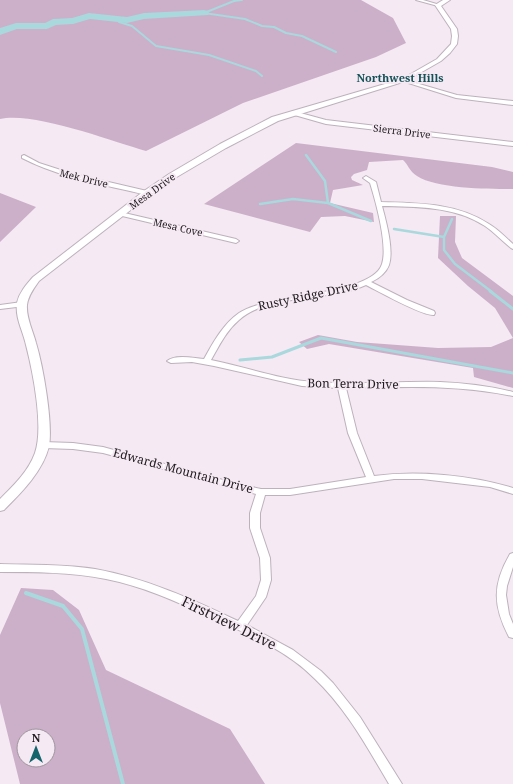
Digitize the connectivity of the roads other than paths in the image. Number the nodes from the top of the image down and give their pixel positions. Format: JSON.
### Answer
{"nodes":[{"id":1,"x":418,"y":0,"type":"edge"},
{"id":2,"x":447,"y":0,"type":"edge"},
{"id":3,"x":438,"y":5,"type":"junction"},
{"id":4,"x":404,"y":80,"type":"junction"},
{"id":5,"x":513,"y":103,"type":"edge"},
{"id":6,"x":293,"y":113,"type":"junction"},
{"id":7,"x":513,"y":144,"type":"edge"},
{"id":8,"x":24,"y":157,"type":"dead end"},
{"id":9,"x":366,"y":178,"type":"dead end"},
{"id":10,"x":147,"y":193,"type":"junction"},
{"id":11,"x":379,"y":204,"type":"junction"},
{"id":12,"x":120,"y":214,"type":"junction"},
{"id":13,"x":236,"y":241,"type":"dead end"},
{"id":14,"x":513,"y":247,"type":"edge"},
{"id":15,"x":367,"y":283,"type":"junction"},
{"id":16,"x":22,"y":304,"type":"junction"},
{"id":17,"x":0,"y":307,"type":"edge"},
{"id":18,"x":430,"y":312,"type":"dead end"},
{"id":19,"x":172,"y":361,"type":"dead end"},
{"id":20,"x":206,"y":362,"type":"junction"},
{"id":21,"x":341,"y":385,"type":"junction"},
{"id":22,"x":513,"y":394,"type":"edge"},
{"id":23,"x":43,"y":445,"type":"junction"},
{"id":24,"x":371,"y":479,"type":"junction"},
{"id":25,"x":513,"y":491,"type":"edge"},
{"id":26,"x":261,"y":492,"type":"junction"},
{"id":27,"x":0,"y":507,"type":"edge"},
{"id":28,"x":513,"y":556,"type":"edge"},
{"id":29,"x":0,"y":568,"type":"edge"},
{"id":30,"x":240,"y":626,"type":"junction"},
{"id":31,"x":513,"y":634,"type":"edge"},
{"id":32,"x":396,"y":784,"type":"edge"}],
"edges":[{"from":1,"to":3,"type":"street"},
{"from":2,"to":3,"type":"street"},
{"from":3,"to":4,"type":"street","name":"Mesa Drive"},
{"from":4,"to":5,"type":"street"},
{"from":4,"to":6,"type":"street","name":"Mesa Drive"},
{"from":6,"to":7,"type":"street","name":"Sierra Drive"},
{"from":6,"to":10,"type":"street","name":"Mesa Drive"},
{"from":8,"to":10,"type":"street","name":"Mek Drive"},
{"from":9,"to":11,"type":"street","name":"Rusty Ridge Drive"},
{"from":10,"to":12,"type":"street","name":"Mesa Drive"},
{"from":11,"to":14,"type":"street"},
{"from":11,"to":15,"type":"street","name":"Rusty Ridge Drive"},
{"from":12,"to":13,"type":"street","name":"Mesa Cove"},
{"from":12,"to":16,"type":"street","name":"Mesa Drive"},
{"from":15,"to":18,"type":"street"},
{"from":15,"to":20,"type":"street","name":"Rusty Ridge Drive"},
{"from":16,"to":17,"type":"street"},
{"from":16,"to":23,"type":"street"},
{"from":19,"to":20,"type":"street","name":"Bon Terra Drive"},
{"from":20,"to":21,"type":"street","name":"Bon Terra Drive"},
{"from":21,"to":22,"type":"street","name":"Bon Terra Drive"},
{"from":21,"to":24,"type":"street"},
{"from":23,"to":26,"type":"street","name":"Edwards Mountain Drive"},
{"from":23,"to":27,"type":"street"},
{"from":24,"to":25,"type":"street","name":"Edwards Mountain Drive"},
{"from":24,"to":26,"type":"street","name":"Edwards Mountain Drive"},
{"from":26,"to":30,"type":"street"},
{"from":28,"to":31,"type":"street"},
{"from":29,"to":30,"type":"street","name":"Firstview Drive"},
{"from":30,"to":32,"type":"street","name":"Firstview Drive"}]}
